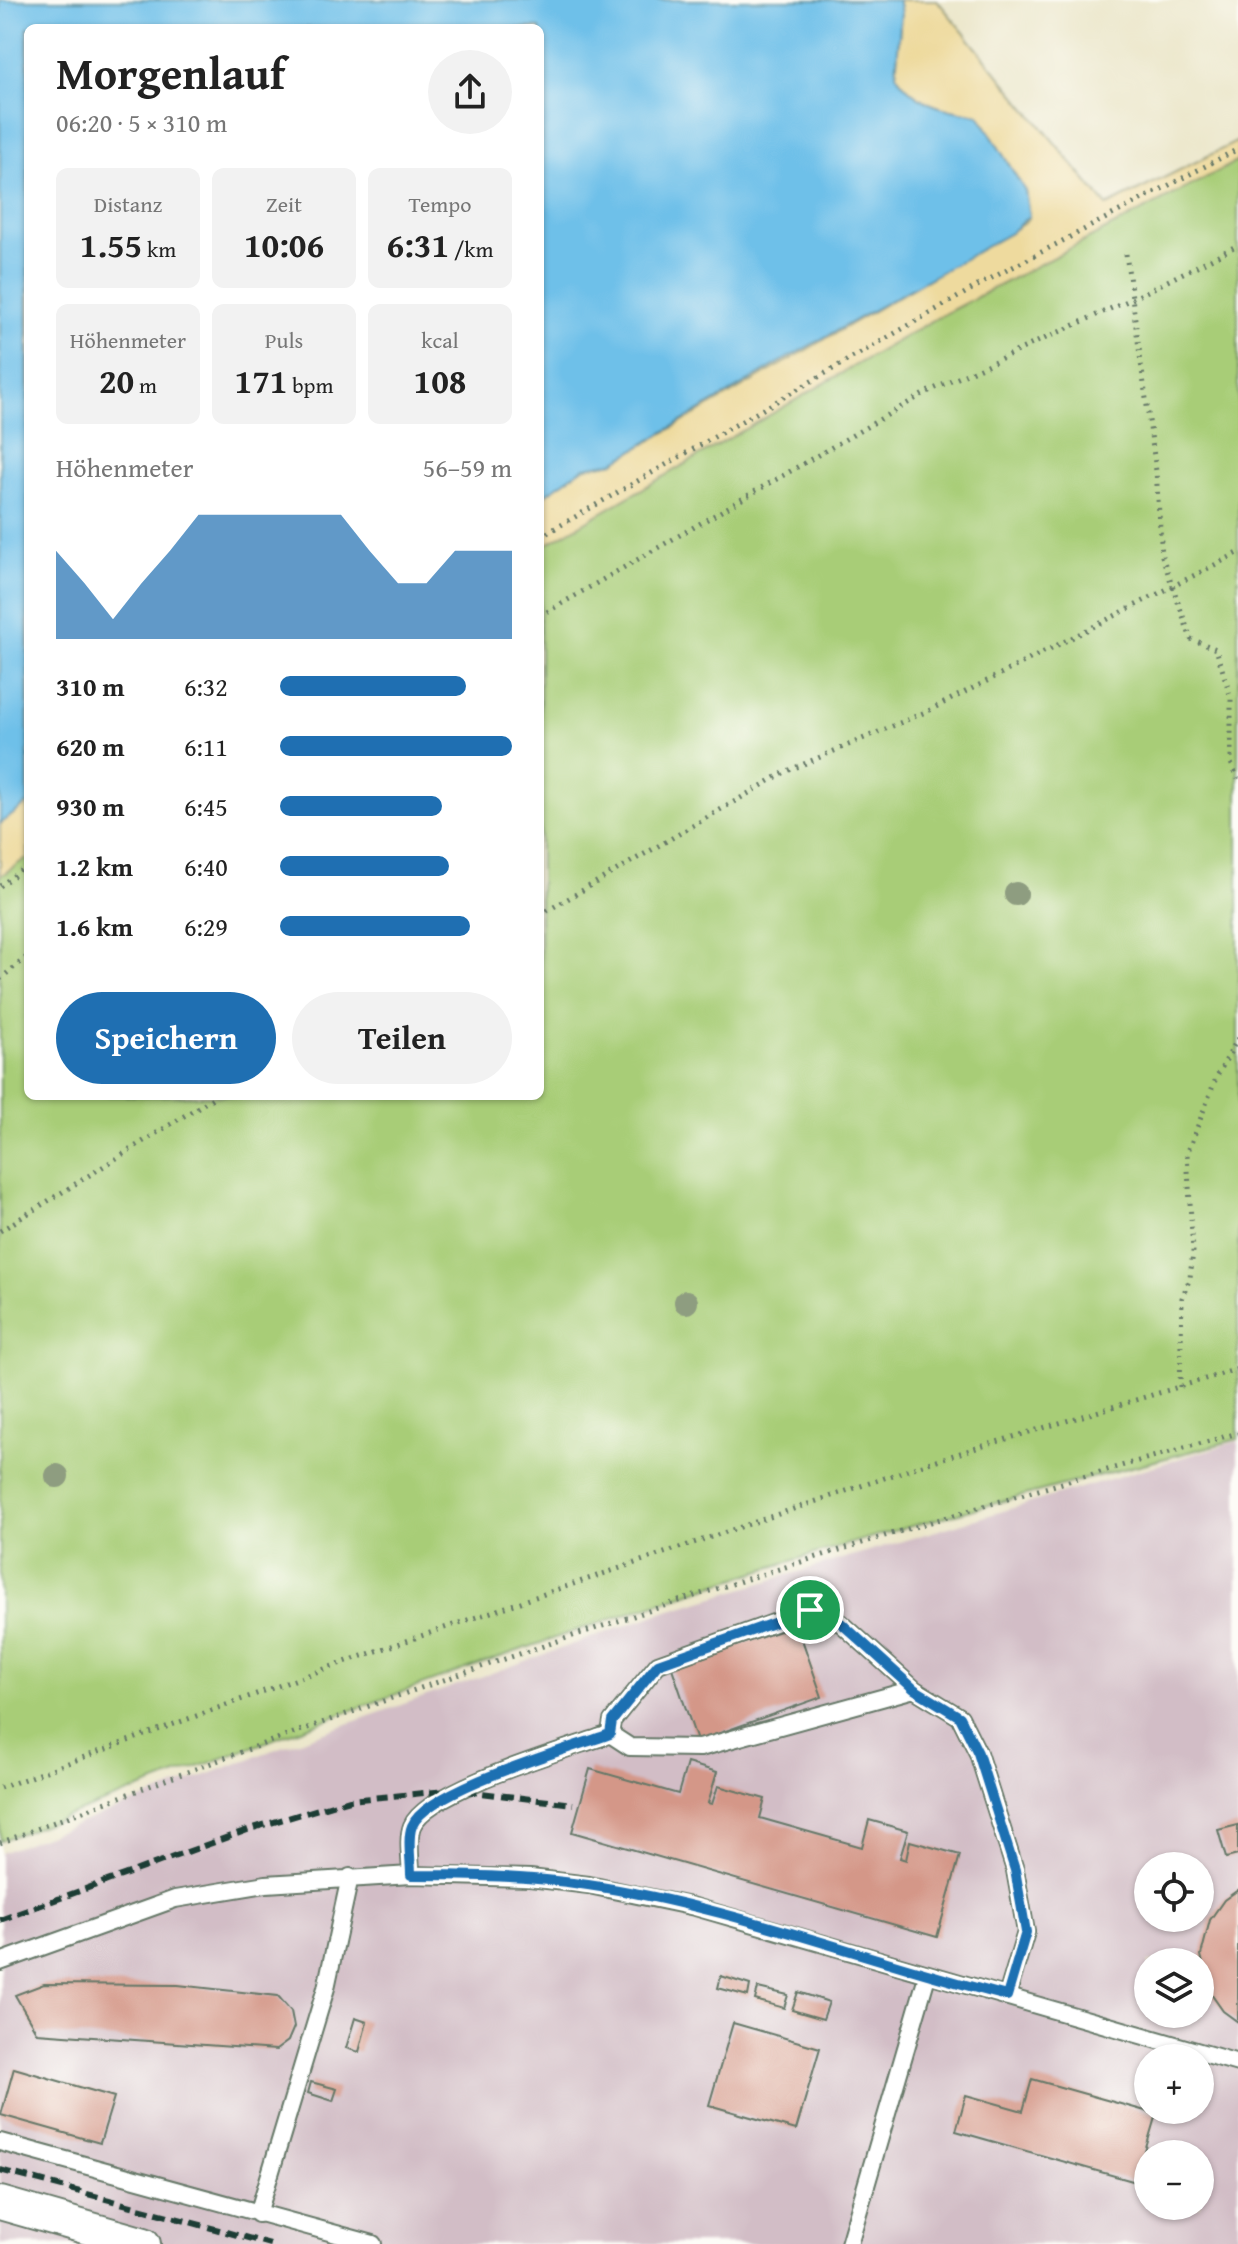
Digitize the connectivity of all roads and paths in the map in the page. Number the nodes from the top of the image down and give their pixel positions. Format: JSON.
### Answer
{"nodes":[{"id":1,"x":1238,"y":149,"type":"edge"},
{"id":2,"x":1238,"y":245,"type":"edge"},
{"id":3,"x":1126,"y":254,"type":"dead end"},
{"id":4,"x":1134,"y":298,"type":"junction"},
{"id":5,"x":544,"y":535,"type":"edge"},
{"id":6,"x":1238,"y":553,"type":"edge"},
{"id":7,"x":1170,"y":588,"type":"junction"},
{"id":8,"x":544,"y":614,"type":"edge"},
{"id":9,"x":1238,"y":779,"type":"edge"},
{"id":10,"x":24,"y":868,"type":"edge"},
{"id":11,"x":0,"y":886,"type":"edge"},
{"id":12,"x":544,"y":913,"type":"edge"},
{"id":13,"x":24,"y":959,"type":"edge"},
{"id":14,"x":0,"y":979,"type":"edge"},
{"id":15,"x":1238,"y":1038,"type":"edge"},
{"id":16,"x":210,"y":1100,"type":"edge"},
{"id":17,"x":0,"y":1231,"type":"edge"},
{"id":18,"x":1238,"y":1369,"type":"edge"},
{"id":19,"x":1180,"y":1387,"type":"junction"},
{"id":20,"x":1238,"y":1433,"type":"edge"},
{"id":21,"x":914,"y":1689,"type":"junction"},
{"id":22,"x":610,"y":1734,"type":"junction"},
{"id":23,"x":0,"y":1788,"type":"edge"},
{"id":24,"x":0,"y":1843,"type":"edge"},
{"id":25,"x":411,"y":1875,"type":"junction"},
{"id":26,"x":350,"y":1877,"type":"junction"},
{"id":27,"x":0,"y":1962,"type":"edge"},
{"id":28,"x":927,"y":1976,"type":"junction"},
{"id":29,"x":1007,"y":1996,"type":"junction"},
{"id":30,"x":1238,"y":2063,"type":"edge"},
{"id":31,"x":0,"y":2142,"type":"edge"},
{"id":32,"x":0,"y":2203,"type":"edge"},
{"id":33,"x":258,"y":2214,"type":"junction"},
{"id":34,"x":144,"y":2244,"type":"edge"},
{"id":35,"x":373,"y":2244,"type":"edge"},
{"id":36,"x":849,"y":2244,"type":"edge"}],
"edges":[{"from":1,"to":5,"type":"path"},
{"from":2,"to":4,"type":"path"},
{"from":3,"to":4,"type":"path"},
{"from":4,"to":7,"type":"path"},
{"from":4,"to":8,"type":"path"},
{"from":6,"to":7,"type":"path"},
{"from":7,"to":9,"type":"path"},
{"from":7,"to":12,"type":"path"},
{"from":10,"to":11,"type":"path"},
{"from":13,"to":14,"type":"path"},
{"from":15,"to":19,"type":"path"},
{"from":16,"to":17,"type":"path"},
{"from":18,"to":19,"type":"path"},
{"from":19,"to":23,"type":"path"},
{"from":20,"to":24,"type":"path"},
{"from":21,"to":22,"type":"lane"},
{"from":21,"to":22,"type":"lane"},
{"from":21,"to":29,"type":"lane"},
{"from":22,"to":25,"type":"lane"},
{"from":25,"to":26,"type":"lane"},
{"from":25,"to":28,"type":"lane"},
{"from":26,"to":27,"type":"lane"},
{"from":26,"to":33,"type":"lane"},
{"from":28,"to":29,"type":"lane"},
{"from":28,"to":36,"type":"lane"},
{"from":29,"to":30,"type":"lane"},
{"from":31,"to":33,"type":"lane"},
{"from":32,"to":34,"type":"street"},
{"from":33,"to":35,"type":"lane"}]}
